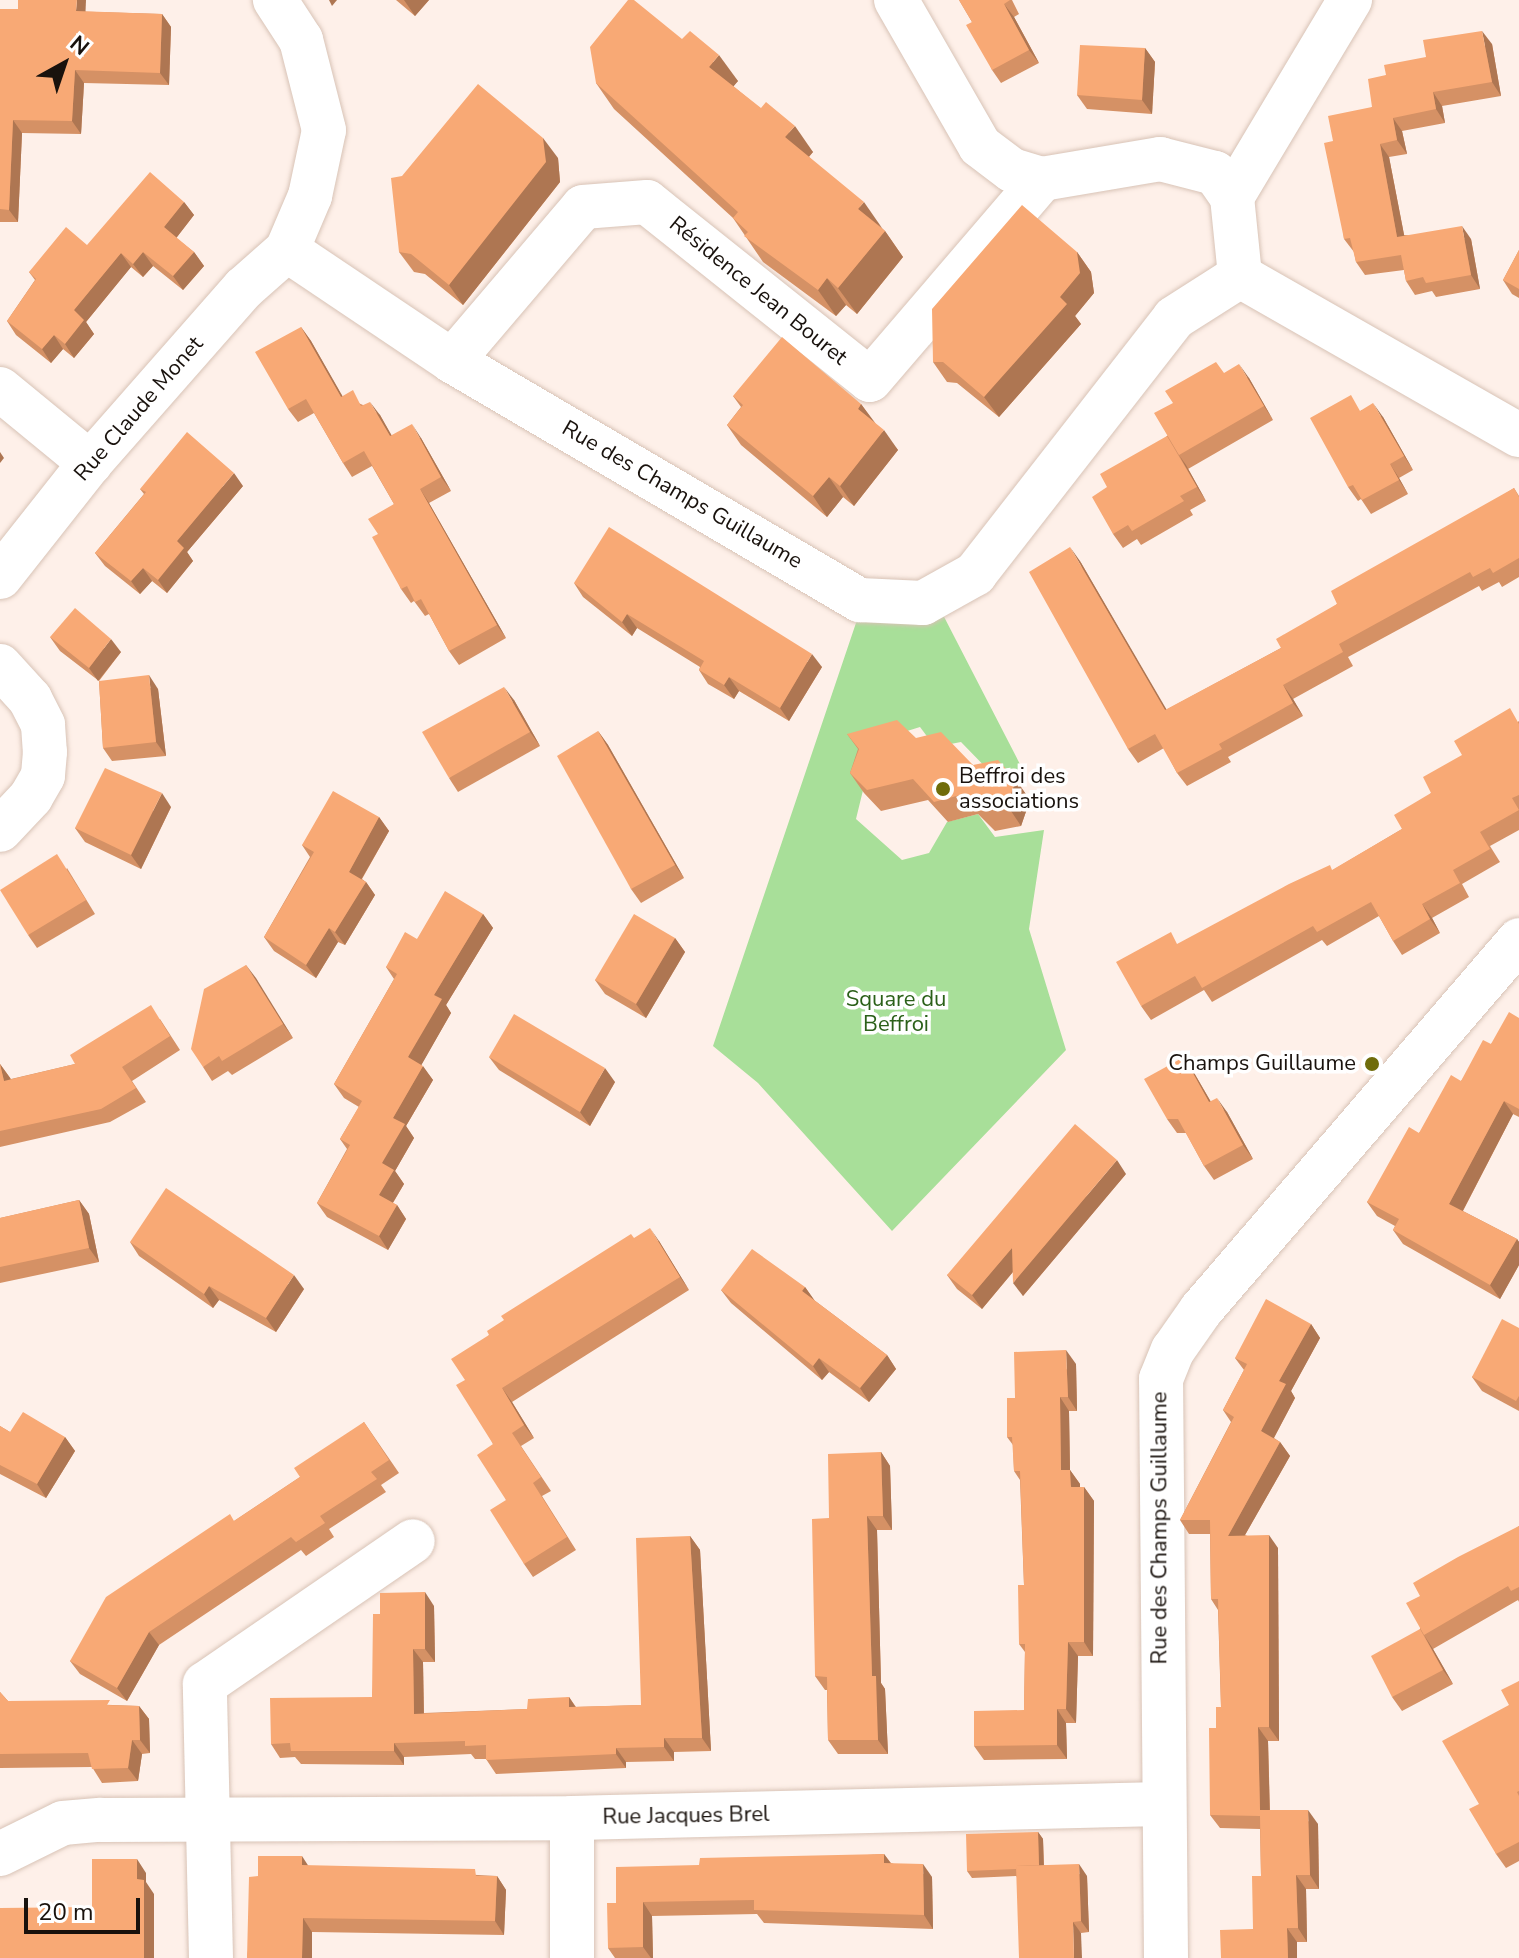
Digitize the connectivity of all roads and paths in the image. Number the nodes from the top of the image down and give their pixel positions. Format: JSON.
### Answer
{"nodes":[{"id":1,"x":275,"y":0,"type":"edge"},
{"id":2,"x":896,"y":0,"type":"edge"},
{"id":3,"x":1350,"y":0,"type":"edge"},
{"id":4,"x":1042,"y":179,"type":"junction"},
{"id":5,"x":1232,"y":197,"type":"junction"},
{"id":6,"x":287,"y":250,"type":"junction"},
{"id":7,"x":1240,"y":276,"type":"junction"},
{"id":8,"x":452,"y":361,"type":"junction"},
{"id":9,"x":0,"y":389,"type":"edge"},
{"id":10,"x":1519,"y":435,"type":"edge"},
{"id":11,"x":90,"y":463,"type":"junction"},
{"id":12,"x":0,"y":577,"type":"edge"},
{"id":13,"x":0,"y":666,"type":"edge"},
{"id":14,"x":0,"y":830,"type":"edge"},
{"id":15,"x":1519,"y":940,"type":"edge"},
{"id":16,"x":413,"y":1541,"type":"dead end"},
{"id":17,"x":1162,"y":1804,"type":"junction"},
{"id":18,"x":572,"y":1818,"type":"junction"},
{"id":19,"x":211,"y":1820,"type":"junction"},
{"id":20,"x":0,"y":1854,"type":"edge"},
{"id":21,"x":211,"y":1958,"type":"edge"},
{"id":22,"x":572,"y":1958,"type":"edge"},
{"id":23,"x":1166,"y":1958,"type":"edge"}],
"edges":[{"from":1,"to":6,"type":"street"},
{"from":2,"to":4,"type":"street"},
{"from":3,"to":5,"type":"street"},
{"from":4,"to":5,"type":"street"},
{"from":4,"to":8,"type":"street","name":"Résidence Jean Bouret"},
{"from":5,"to":7,"type":"street"},
{"from":6,"to":8,"type":"street","name":"Rue des Champs Guillaume"},
{"from":6,"to":11,"type":"street","name":"Rue Claude Monet"},
{"from":7,"to":8,"type":"street","name":"Rue des Champs Guillaume"},
{"from":7,"to":10,"type":"street"},
{"from":9,"to":11,"type":"street"},
{"from":11,"to":12,"type":"street","name":"Rue Claude Monet"},
{"from":13,"to":14,"type":"street"},
{"from":15,"to":17,"type":"street","name":"Rue des Champs Guillaume"},
{"from":16,"to":19,"type":"street"},
{"from":17,"to":18,"type":"street","name":"Rue Jacques Brel"},
{"from":17,"to":23,"type":"street","name":"Rue des Champs Guillaume"},
{"from":18,"to":19,"type":"street","name":"Rue Jacques Brel"},
{"from":18,"to":22,"type":"street"},
{"from":19,"to":20,"type":"street","name":"Rue Jacques Brel"},
{"from":19,"to":21,"type":"street"}]}
